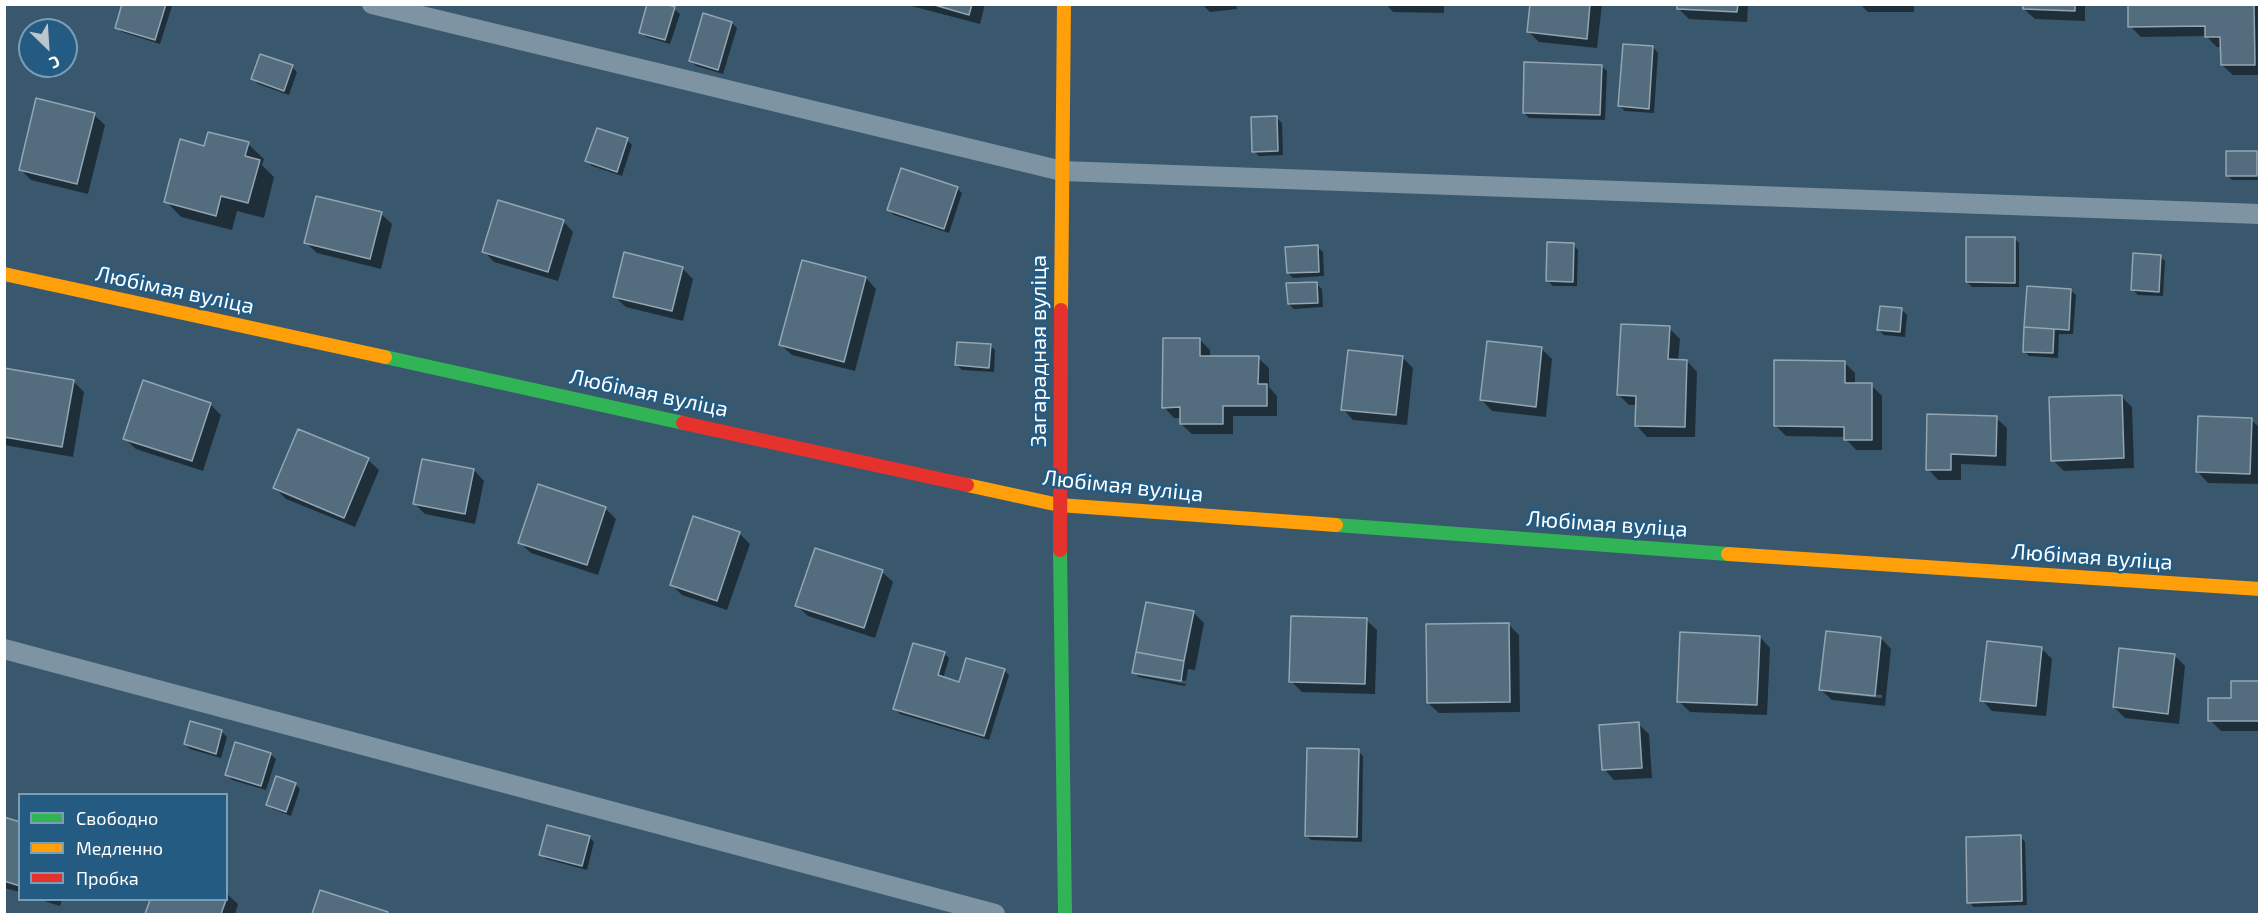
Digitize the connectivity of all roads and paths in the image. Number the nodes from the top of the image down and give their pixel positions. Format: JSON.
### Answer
{"nodes":[{"id":1,"x":372,"y":4,"type":"edge"},
{"id":2,"x":1064,"y":4,"type":"edge"},
{"id":3,"x":1062,"y":171,"type":"junction"},
{"id":4,"x":2259,"y":214,"type":"edge"},
{"id":5,"x":4,"y":274,"type":"edge"},
{"id":6,"x":1059,"y":505,"type":"junction"},
{"id":7,"x":2259,"y":589,"type":"edge"},
{"id":8,"x":4,"y":649,"type":"edge"},
{"id":9,"x":995,"y":915,"type":"edge"},
{"id":10,"x":1065,"y":915,"type":"edge"}],
"edges":[{"from":1,"to":3,"type":"lane"},
{"from":2,"to":3,"type":"street","name":"Загарадная вуліца"},
{"from":3,"to":4,"type":"lane"},
{"from":3,"to":6,"type":"street","name":"Загарадная вуліца"},
{"from":5,"to":6,"type":"street","name":"Любімая вуліца"},
{"from":6,"to":7,"type":"street","name":"Любімая вуліца"},
{"from":6,"to":10,"type":"street","name":"Загарадная вуліца"},
{"from":8,"to":9,"type":"lane"}]}
